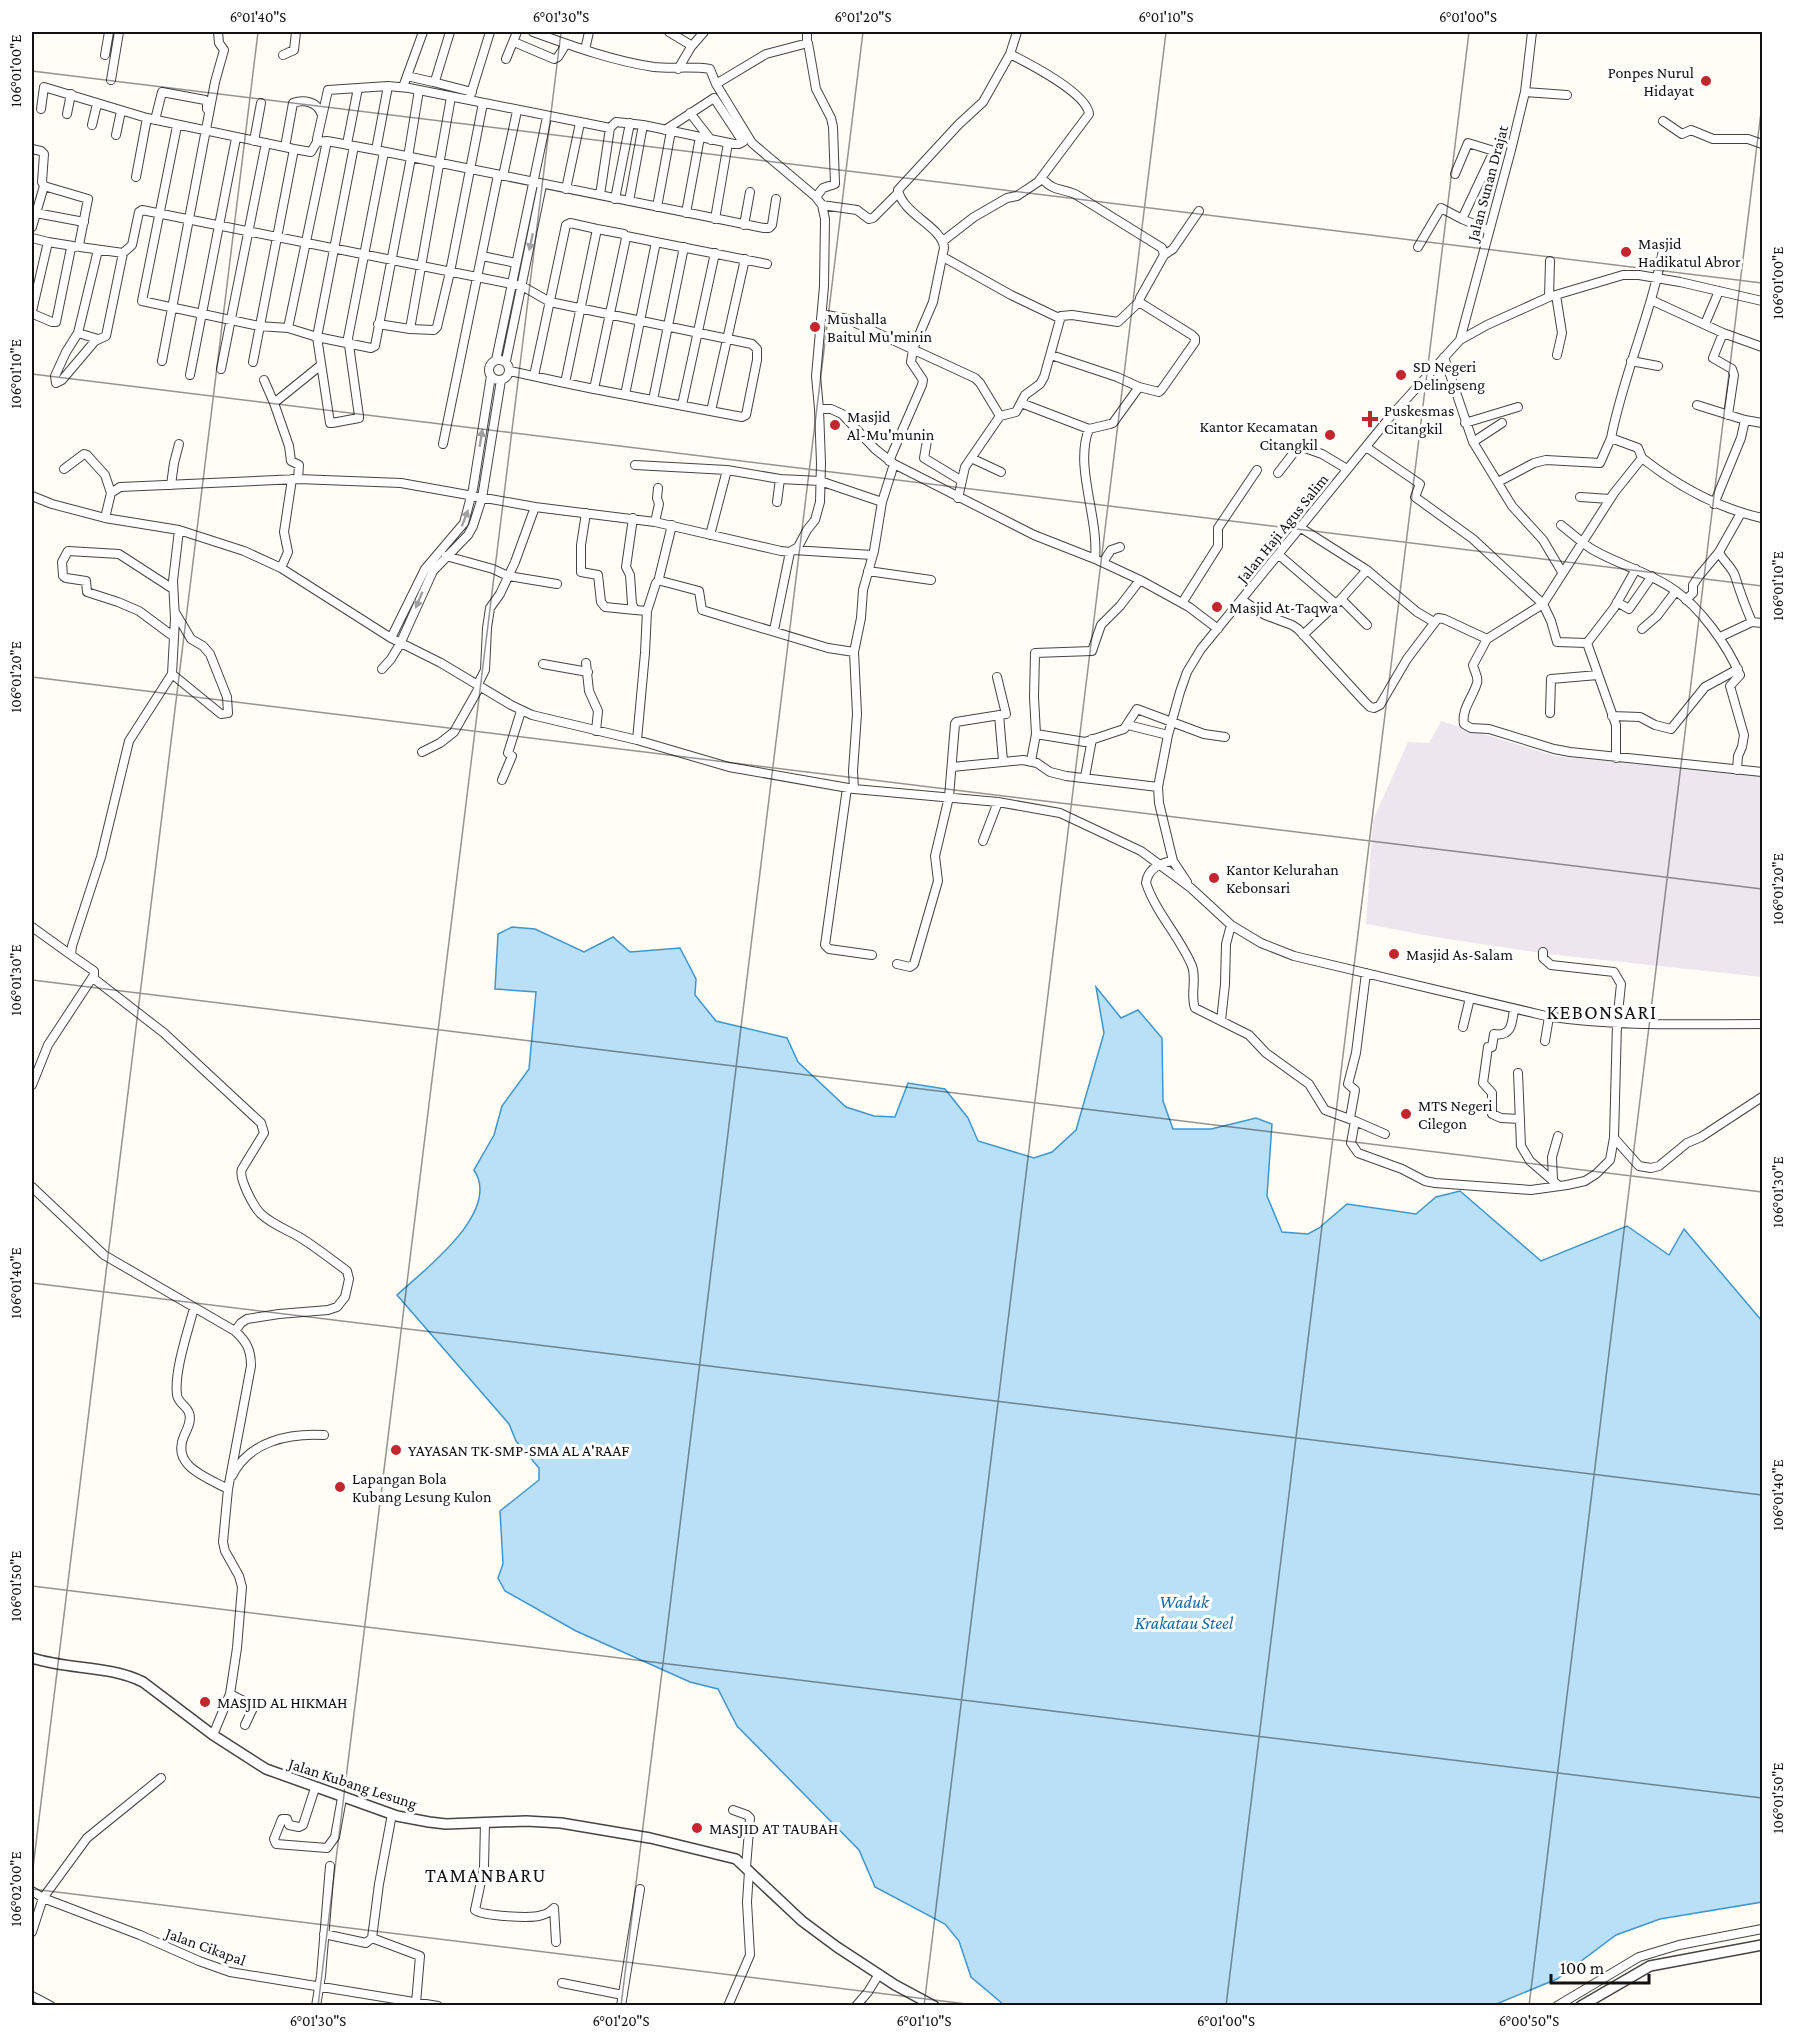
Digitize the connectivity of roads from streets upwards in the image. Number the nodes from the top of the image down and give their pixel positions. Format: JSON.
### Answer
{"nodes":[{"id":1,"x":109,"y":32,"type":"edge"},
{"id":2,"x":119,"y":32,"type":"edge"},
{"id":3,"x":218,"y":32,"type":"edge"},
{"id":4,"x":296,"y":32,"type":"edge"},
{"id":5,"x":423,"y":32,"type":"edge"},
{"id":6,"x":450,"y":32,"type":"edge"},
{"id":7,"x":490,"y":32,"type":"edge"},
{"id":8,"x":517,"y":32,"type":"edge"},
{"id":9,"x":533,"y":32,"type":"edge"},
{"id":10,"x":589,"y":32,"type":"edge"},
{"id":11,"x":669,"y":32,"type":"edge"},
{"id":12,"x":704,"y":32,"type":"edge"},
{"id":13,"x":807,"y":32,"type":"edge"},
{"id":14,"x":1017,"y":32,"type":"edge"},
{"id":15,"x":1532,"y":32,"type":"edge"},
{"id":16,"x":514,"y":42,"type":"junction"},
{"id":17,"x":807,"y":43,"type":"junction"},
{"id":18,"x":566,"y":44,"type":"junction"},
{"id":19,"x":691,"y":47,"type":"junction"},
{"id":20,"x":585,"y":50,"type":"junction"},
{"id":21,"x":1010,"y":54,"type":"junction"},
{"id":22,"x":105,"y":55,"type":"dead end"},
{"id":23,"x":283,"y":55,"type":"dead end"},
{"id":24,"x":506,"y":58,"type":"dead end"},
{"id":25,"x":678,"y":69,"type":"junction"},
{"id":26,"x":407,"y":76,"type":"junction"},
{"id":27,"x":111,"y":80,"type":"dead end"},
{"id":28,"x":433,"y":82,"type":"junction"},
{"id":29,"x":716,"y":84,"type":"junction"},
{"id":30,"x":388,"y":86,"type":"junction"},
{"id":31,"x":403,"y":87,"type":"junction"},
{"id":32,"x":358,"y":88,"type":"junction"},
{"id":33,"x":419,"y":90,"type":"junction"},
{"id":34,"x":472,"y":92,"type":"junction"},
{"id":35,"x":1525,"y":92,"type":"junction"},
{"id":36,"x":71,"y":94,"type":"junction"},
{"id":37,"x":1567,"y":95,"type":"dead end"},
{"id":38,"x":452,"y":97,"type":"junction"},
{"id":39,"x":470,"y":100,"type":"junction"},
{"id":40,"x":261,"y":103,"type":"dead end"},
{"id":41,"x":483,"y":103,"type":"junction"},
{"id":42,"x":97,"y":104,"type":"junction"},
{"id":43,"x":41,"y":109,"type":"dead end"},
{"id":44,"x":121,"y":111,"type":"junction"},
{"id":45,"x":517,"y":111,"type":"junction"},
{"id":46,"x":321,"y":113,"type":"junction"},
{"id":47,"x":690,"y":113,"type":"junction"},
{"id":48,"x":67,"y":114,"type":"dead end"},
{"id":49,"x":547,"y":117,"type":"junction"},
{"id":50,"x":151,"y":119,"type":"junction"},
{"id":51,"x":1664,"y":121,"type":"dead end"},
{"id":52,"x":579,"y":123,"type":"junction"},
{"id":53,"x":630,"y":123,"type":"junction"},
{"id":54,"x":92,"y":125,"type":"dead end"},
{"id":55,"x":643,"y":125,"type":"junction"},
{"id":56,"x":177,"y":126,"type":"junction"},
{"id":57,"x":610,"y":128,"type":"junction"},
{"id":58,"x":668,"y":130,"type":"junction"},
{"id":59,"x":204,"y":131,"type":"junction"},
{"id":60,"x":116,"y":135,"type":"dead end"},
{"id":61,"x":700,"y":137,"type":"junction"},
{"id":62,"x":236,"y":138,"type":"junction"},
{"id":63,"x":711,"y":140,"type":"junction"},
{"id":64,"x":254,"y":141,"type":"junction"},
{"id":65,"x":327,"y":141,"type":"junction"},
{"id":66,"x":318,"y":142,"type":"junction"},
{"id":67,"x":266,"y":143,"type":"junction"},
{"id":68,"x":728,"y":143,"type":"junction"},
{"id":69,"x":1762,"y":144,"type":"edge"},
{"id":70,"x":350,"y":145,"type":"junction"},
{"id":71,"x":285,"y":147,"type":"junction"},
{"id":72,"x":294,"y":149,"type":"junction"},
{"id":73,"x":32,"y":150,"type":"edge"},
{"id":74,"x":380,"y":151,"type":"junction"},
{"id":75,"x":1494,"y":151,"type":"junction"},
{"id":76,"x":1510,"y":156,"type":"junction"},
{"id":77,"x":409,"y":157,"type":"junction"},
{"id":78,"x":441,"y":163,"type":"junction"},
{"id":79,"x":470,"y":170,"type":"junction"},
{"id":80,"x":1455,"y":174,"type":"dead end"},
{"id":81,"x":500,"y":175,"type":"junction"},
{"id":82,"x":136,"y":177,"type":"dead end"},
{"id":83,"x":1041,"y":178,"type":"junction"},
{"id":84,"x":533,"y":183,"type":"junction"},
{"id":85,"x":542,"y":184,"type":"junction"},
{"id":86,"x":44,"y":186,"type":"junction"},
{"id":87,"x":566,"y":189,"type":"junction"},
{"id":88,"x":750,"y":192,"type":"dead end"},
{"id":89,"x":898,"y":193,"type":"junction"},
{"id":90,"x":600,"y":195,"type":"junction"},
{"id":91,"x":816,"y":196,"type":"junction"},
{"id":92,"x":615,"y":199,"type":"junction"},
{"id":93,"x":777,"y":199,"type":"dead end"},
{"id":94,"x":629,"y":201,"type":"junction"},
{"id":95,"x":822,"y":205,"type":"junction"},
{"id":96,"x":657,"y":207,"type":"junction"},
{"id":97,"x":1199,"y":211,"type":"dead end"},
{"id":98,"x":36,"y":213,"type":"junction"},
{"id":99,"x":686,"y":213,"type":"junction"},
{"id":100,"x":161,"y":214,"type":"junction"},
{"id":101,"x":715,"y":219,"type":"junction"},
{"id":102,"x":1462,"y":219,"type":"junction"},
{"id":103,"x":190,"y":220,"type":"junction"},
{"id":104,"x":84,"y":222,"type":"junction"},
{"id":105,"x":219,"y":225,"type":"junction"},
{"id":106,"x":744,"y":225,"type":"junction"},
{"id":107,"x":32,"y":227,"type":"edge"},
{"id":108,"x":597,"y":229,"type":"junction"},
{"id":109,"x":1488,"y":230,"type":"junction"},
{"id":110,"x":249,"y":231,"type":"junction"},
{"id":111,"x":626,"y":236,"type":"junction"},
{"id":112,"x":276,"y":237,"type":"junction"},
{"id":113,"x":32,"y":238,"type":"edge"},
{"id":114,"x":943,"y":241,"type":"junction"},
{"id":115,"x":48,"y":242,"type":"junction"},
{"id":116,"x":656,"y":242,"type":"junction"},
{"id":117,"x":306,"y":243,"type":"junction"},
{"id":118,"x":1664,"y":244,"type":"dead end"},
{"id":119,"x":76,"y":246,"type":"junction"},
{"id":120,"x":684,"y":247,"type":"junction"},
{"id":121,"x":1418,"y":247,"type":"dead end"},
{"id":122,"x":98,"y":250,"type":"junction"},
{"id":123,"x":335,"y":250,"type":"junction"},
{"id":124,"x":123,"y":253,"type":"junction"},
{"id":125,"x":715,"y":254,"type":"junction"},
{"id":126,"x":363,"y":255,"type":"junction"},
{"id":127,"x":1164,"y":255,"type":"junction"},
{"id":128,"x":482,"y":256,"type":"junction"},
{"id":129,"x":943,"y":257,"type":"junction"},
{"id":130,"x":745,"y":259,"type":"junction"},
{"id":131,"x":392,"y":261,"type":"junction"},
{"id":132,"x":1551,"y":261,"type":"dead end"},
{"id":133,"x":516,"y":263,"type":"junction"},
{"id":134,"x":767,"y":264,"type":"dead end"},
{"id":135,"x":421,"y":267,"type":"junction"},
{"id":136,"x":450,"y":272,"type":"junction"},
{"id":137,"x":478,"y":278,"type":"junction"},
{"id":138,"x":1658,"y":278,"type":"junction"},
{"id":139,"x":511,"y":284,"type":"junction"},
{"id":140,"x":522,"y":286,"type":"junction"},
{"id":141,"x":1719,"y":291,"type":"junction"},
{"id":142,"x":1553,"y":296,"type":"junction"},
{"id":143,"x":1651,"y":300,"type":"junction"},
{"id":144,"x":1762,"y":301,"type":"edge"},
{"id":145,"x":550,"y":302,"type":"junction"},
{"id":146,"x":1139,"y":302,"type":"junction"},
{"id":147,"x":173,"y":308,"type":"junction"},
{"id":148,"x":580,"y":309,"type":"junction"},
{"id":149,"x":202,"y":314,"type":"junction"},
{"id":150,"x":610,"y":314,"type":"junction"},
{"id":151,"x":822,"y":314,"type":"junction"},
{"id":152,"x":1059,"y":318,"type":"junction"},
{"id":153,"x":230,"y":319,"type":"junction"},
{"id":154,"x":639,"y":320,"type":"junction"},
{"id":155,"x":378,"y":324,"type":"junction"},
{"id":156,"x":1705,"y":324,"type":"junction"},
{"id":157,"x":259,"y":326,"type":"junction"},
{"id":158,"x":669,"y":326,"type":"junction"},
{"id":159,"x":288,"y":328,"type":"junction"},
{"id":160,"x":410,"y":329,"type":"junction"},
{"id":161,"x":698,"y":332,"type":"junction"},
{"id":162,"x":78,"y":333,"type":"junction"},
{"id":163,"x":1723,"y":333,"type":"junction"},
{"id":164,"x":317,"y":337,"type":"junction"},
{"id":165,"x":728,"y":338,"type":"junction"},
{"id":166,"x":98,"y":339,"type":"junction"},
{"id":167,"x":1460,"y":340,"type":"junction"},
{"id":168,"x":348,"y":344,"type":"junction"},
{"id":169,"x":1762,"y":347,"type":"edge"},
{"id":170,"x":913,"y":349,"type":"junction"},
{"id":171,"x":1051,"y":355,"type":"junction"},
{"id":172,"x":1557,"y":355,"type":"dead end"},
{"id":173,"x":1444,"y":357,"type":"junction"},
{"id":174,"x":496,"y":360,"type":"junction"},
{"id":175,"x":162,"y":361,"type":"dead end"},
{"id":176,"x":253,"y":362,"type":"dead end"},
{"id":177,"x":506,"y":362,"type":"junction"},
{"id":178,"x":1631,"y":362,"type":"junction"},
{"id":179,"x":321,"y":364,"type":"junction"},
{"id":180,"x":1658,"y":366,"type":"dead end"},
{"id":181,"x":221,"y":369,"type":"dead end"},
{"id":182,"x":510,"y":371,"type":"junction"},
{"id":183,"x":190,"y":375,"type":"dead end"},
{"id":184,"x":491,"y":376,"type":"junction"},
{"id":185,"x":534,"y":376,"type":"junction"},
{"id":186,"x":264,"y":380,"type":"dead end"},
{"id":187,"x":501,"y":380,"type":"junction"},
{"id":188,"x":565,"y":383,"type":"junction"},
{"id":189,"x":1139,"y":387,"type":"junction"},
{"id":190,"x":594,"y":389,"type":"junction"},
{"id":191,"x":625,"y":395,"type":"junction"},
{"id":192,"x":653,"y":400,"type":"junction"},
{"id":193,"x":274,"y":403,"type":"junction"},
{"id":194,"x":1021,"y":404,"type":"junction"},
{"id":195,"x":682,"y":405,"type":"junction"},
{"id":196,"x":1697,"y":405,"type":"dead end"},
{"id":197,"x":1518,"y":407,"type":"dead end"},
{"id":198,"x":819,"y":409,"type":"junction"},
{"id":199,"x":711,"y":411,"type":"junction"},
{"id":200,"x":1728,"y":415,"type":"junction"},
{"id":201,"x":1000,"y":416,"type":"junction"},
{"id":202,"x":1745,"y":420,"type":"junction"},
{"id":203,"x":1465,"y":423,"type":"junction"},
{"id":204,"x":1502,"y":423,"type":"dead end"},
{"id":205,"x":1762,"y":423,"type":"edge"},
{"id":206,"x":1089,"y":429,"type":"junction"},
{"id":207,"x":928,"y":435,"type":"dead end"},
{"id":208,"x":1611,"y":438,"type":"junction"},
{"id":209,"x":1473,"y":442,"type":"junction"},
{"id":210,"x":179,"y":444,"type":"dead end"},
{"id":211,"x":443,"y":444,"type":"dead end"},
{"id":212,"x":1366,"y":447,"type":"junction"},
{"id":213,"x":970,"y":458,"type":"junction"},
{"id":214,"x":1642,"y":458,"type":"junction"},
{"id":215,"x":892,"y":463,"type":"junction"},
{"id":216,"x":635,"y":465,"type":"dead end"},
{"id":217,"x":64,"y":469,"type":"dead end"},
{"id":218,"x":1347,"y":469,"type":"junction"},
{"id":219,"x":727,"y":470,"type":"junction"},
{"id":220,"x":1257,"y":470,"type":"dead end"},
{"id":221,"x":1001,"y":472,"type":"dead end"},
{"id":222,"x":1278,"y":472,"type":"dead end"},
{"id":223,"x":295,"y":479,"type":"junction"},
{"id":224,"x":780,"y":479,"type":"junction"},
{"id":225,"x":820,"y":481,"type":"junction"},
{"id":226,"x":962,"y":481,"type":"junction"},
{"id":227,"x":1498,"y":482,"type":"junction"},
{"id":228,"x":171,"y":485,"type":"junction"},
{"id":229,"x":658,"y":488,"type":"dead end"},
{"id":230,"x":111,"y":493,"type":"junction"},
{"id":231,"x":32,"y":496,"type":"edge"},
{"id":232,"x":472,"y":496,"type":"junction"},
{"id":233,"x":1580,"y":497,"type":"dead end"},
{"id":234,"x":482,"y":498,"type":"junction"},
{"id":235,"x":958,"y":498,"type":"junction"},
{"id":236,"x":1610,"y":499,"type":"junction"},
{"id":237,"x":777,"y":501,"type":"dead end"},
{"id":238,"x":882,"y":502,"type":"junction"},
{"id":239,"x":1714,"y":504,"type":"junction"},
{"id":240,"x":535,"y":507,"type":"junction"},
{"id":241,"x":586,"y":513,"type":"junction"},
{"id":242,"x":1741,"y":513,"type":"junction"},
{"id":243,"x":105,"y":518,"type":"junction"},
{"id":244,"x":633,"y":518,"type":"junction"},
{"id":245,"x":1762,"y":518,"type":"edge"},
{"id":246,"x":655,"y":522,"type":"junction"},
{"id":247,"x":672,"y":525,"type":"junction"},
{"id":248,"x":1561,"y":525,"type":"dead end"},
{"id":249,"x":1301,"y":528,"type":"junction"},
{"id":250,"x":179,"y":530,"type":"junction"},
{"id":251,"x":710,"y":535,"type":"junction"},
{"id":252,"x":1582,"y":542,"type":"junction"},
{"id":253,"x":1120,"y":547,"type":"dead end"},
{"id":254,"x":791,"y":551,"type":"junction"},
{"id":255,"x":1719,"y":552,"type":"junction"},
{"id":256,"x":872,"y":555,"type":"junction"},
{"id":257,"x":1279,"y":555,"type":"junction"},
{"id":258,"x":446,"y":556,"type":"junction"},
{"id":259,"x":1099,"y":561,"type":"junction"},
{"id":260,"x":281,"y":568,"type":"junction"},
{"id":261,"x":1636,"y":569,"type":"junction"},
{"id":262,"x":1367,"y":570,"type":"junction"},
{"id":263,"x":868,"y":571,"type":"junction"},
{"id":264,"x":1562,"y":572,"type":"junction"},
{"id":265,"x":508,"y":576,"type":"junction"},
{"id":266,"x":1652,"y":576,"type":"junction"},
{"id":267,"x":660,"y":580,"type":"junction"},
{"id":268,"x":931,"y":580,"type":"dead end"},
{"id":269,"x":1140,"y":580,"type":"junction"},
{"id":270,"x":557,"y":584,"type":"dead end"},
{"id":271,"x":173,"y":589,"type":"junction"},
{"id":272,"x":1676,"y":591,"type":"junction"},
{"id":273,"x":1242,"y":600,"type":"junction"},
{"id":274,"x":1686,"y":600,"type":"junction"},
{"id":275,"x":1338,"y":601,"type":"junction"},
{"id":276,"x":1617,"y":602,"type":"junction"},
{"id":277,"x":1182,"y":603,"type":"junction"},
{"id":278,"x":1543,"y":604,"type":"junction"},
{"id":279,"x":174,"y":609,"type":"junction"},
{"id":280,"x":635,"y":610,"type":"junction"},
{"id":281,"x":647,"y":611,"type":"junction"},
{"id":282,"x":1434,"y":622,"type":"junction"},
{"id":283,"x":1752,"y":622,"type":"junction"},
{"id":284,"x":1762,"y":624,"type":"edge"},
{"id":285,"x":1367,"y":625,"type":"dead end"},
{"id":286,"x":1218,"y":629,"type":"junction"},
{"id":287,"x":1642,"y":629,"type":"dead end"},
{"id":288,"x":774,"y":630,"type":"junction"},
{"id":289,"x":1303,"y":635,"type":"junction"},
{"id":290,"x":174,"y":637,"type":"junction"},
{"id":291,"x":1720,"y":637,"type":"junction"},
{"id":292,"x":391,"y":638,"type":"junction"},
{"id":293,"x":1487,"y":639,"type":"junction"},
{"id":294,"x":1587,"y":643,"type":"junction"},
{"id":295,"x":400,"y":644,"type":"junction"},
{"id":296,"x":854,"y":652,"type":"junction"},
{"id":297,"x":586,"y":663,"type":"dead end"},
{"id":298,"x":543,"y":664,"type":"dead end"},
{"id":299,"x":382,"y":669,"type":"dead end"},
{"id":300,"x":1738,"y":669,"type":"junction"},
{"id":301,"x":588,"y":672,"type":"junction"},
{"id":302,"x":172,"y":674,"type":"junction"},
{"id":303,"x":1598,"y":675,"type":"junction"},
{"id":304,"x":997,"y":677,"type":"dead end"},
{"id":305,"x":479,"y":685,"type":"junction"},
{"id":306,"x":522,"y":711,"type":"junction"},
{"id":307,"x":1550,"y":713,"type":"dead end"},
{"id":308,"x":999,"y":715,"type":"junction"},
{"id":309,"x":1612,"y":716,"type":"junction"},
{"id":310,"x":1172,"y":720,"type":"junction"},
{"id":311,"x":1128,"y":725,"type":"junction"},
{"id":312,"x":596,"y":731,"type":"junction"},
{"id":313,"x":1036,"y":734,"type":"junction"},
{"id":314,"x":1168,"y":735,"type":"junction"},
{"id":315,"x":1225,"y":737,"type":"dead end"},
{"id":316,"x":1092,"y":739,"type":"junction"},
{"id":317,"x":637,"y":740,"type":"junction"},
{"id":318,"x":422,"y":752,"type":"dead end"},
{"id":319,"x":1616,"y":758,"type":"junction"},
{"id":320,"x":1003,"y":761,"type":"junction"},
{"id":321,"x":1031,"y":761,"type":"junction"},
{"id":322,"x":952,"y":767,"type":"junction"},
{"id":323,"x":1737,"y":770,"type":"junction"},
{"id":324,"x":1762,"y":772,"type":"edge"},
{"id":325,"x":1085,"y":777,"type":"junction"},
{"id":326,"x":502,"y":780,"type":"dead end"},
{"id":327,"x":1158,"y":787,"type":"junction"},
{"id":328,"x":850,"y":788,"type":"junction"},
{"id":329,"x":949,"y":797,"type":"junction"},
{"id":330,"x":998,"y":802,"type":"junction"},
{"id":331,"x":983,"y":841,"type":"dead end"},
{"id":332,"x":1173,"y":861,"type":"junction"},
{"id":333,"x":1159,"y":863,"type":"junction"},
{"id":334,"x":1191,"y":888,"type":"junction"},
{"id":335,"x":1231,"y":925,"type":"junction"},
{"id":336,"x":32,"y":927,"type":"edge"},
{"id":337,"x":1543,"y":952,"type":"dead end"},
{"id":338,"x":70,"y":955,"type":"junction"},
{"id":339,"x":872,"y":955,"type":"dead end"},
{"id":340,"x":897,"y":964,"type":"dead end"},
{"id":341,"x":1366,"y":973,"type":"junction"},
{"id":342,"x":93,"y":978,"type":"junction"},
{"id":343,"x":1470,"y":998,"type":"junction"},
{"id":344,"x":1514,"y":1009,"type":"junction"},
{"id":345,"x":1549,"y":1017,"type":"junction"},
{"id":346,"x":1221,"y":1021,"type":"junction"},
{"id":347,"x":1617,"y":1023,"type":"junction"},
{"id":348,"x":1762,"y":1024,"type":"edge"},
{"id":349,"x":1463,"y":1027,"type":"dead end"},
{"id":350,"x":1545,"y":1041,"type":"dead end"},
{"id":351,"x":1518,"y":1073,"type":"dead end"},
{"id":352,"x":32,"y":1085,"type":"edge"},
{"id":353,"x":1762,"y":1097,"type":"edge"},
{"id":354,"x":1520,"y":1119,"type":"junction"},
{"id":355,"x":1353,"y":1120,"type":"junction"},
{"id":356,"x":1385,"y":1134,"type":"dead end"},
{"id":357,"x":1558,"y":1136,"type":"dead end"},
{"id":358,"x":1614,"y":1138,"type":"junction"},
{"id":359,"x":1556,"y":1183,"type":"junction"},
{"id":360,"x":32,"y":1187,"type":"edge"},
{"id":361,"x":194,"y":1308,"type":"junction"},
{"id":362,"x":235,"y":1331,"type":"junction"},
{"id":363,"x":324,"y":1435,"type":"dead end"},
{"id":364,"x":228,"y":1489,"type":"junction"},
{"id":365,"x":32,"y":1658,"type":"edge"},
{"id":366,"x":230,"y":1694,"type":"junction"},
{"id":367,"x":245,"y":1725,"type":"dead end"},
{"id":368,"x":213,"y":1735,"type":"junction"},
{"id":369,"x":161,"y":1778,"type":"dead end"},
{"id":370,"x":315,"y":1788,"type":"junction"},
{"id":371,"x":342,"y":1797,"type":"junction"},
{"id":372,"x":733,"y":1810,"type":"dead end"},
{"id":373,"x":392,"y":1814,"type":"junction"},
{"id":374,"x":485,"y":1822,"type":"junction"},
{"id":375,"x":330,"y":1866,"type":"dead end"},
{"id":376,"x":747,"y":1869,"type":"junction"},
{"id":377,"x":640,"y":1889,"type":"dead end"},
{"id":378,"x":32,"y":1891,"type":"edge"},
{"id":379,"x":43,"y":1898,"type":"junction"},
{"id":380,"x":1762,"y":1929,"type":"edge"},
{"id":381,"x":32,"y":1932,"type":"edge"},
{"id":382,"x":324,"y":1934,"type":"junction"},
{"id":383,"x":372,"y":1938,"type":"junction"},
{"id":384,"x":556,"y":1942,"type":"dead end"},
{"id":385,"x":1762,"y":1946,"type":"edge"},
{"id":386,"x":879,"y":1974,"type":"junction"},
{"id":387,"x":562,"y":1983,"type":"dead end"},
{"id":388,"x":320,"y":1986,"type":"junction"},
{"id":389,"x":32,"y":1995,"type":"edge"},
{"id":390,"x":623,"y":1995,"type":"junction"},
{"id":391,"x":416,"y":2003,"type":"junction"},
{"id":392,"x":437,"y":2005,"type":"edge"},
{"id":393,"x":1582,"y":2005,"type":"edge"},
{"id":394,"x":51,"y":2006,"type":"edge"},
{"id":395,"x":316,"y":2006,"type":"edge"},
{"id":396,"x":621,"y":2006,"type":"edge"},
{"id":397,"x":728,"y":2006,"type":"edge"},
{"id":398,"x":856,"y":2006,"type":"edge"},
{"id":399,"x":934,"y":2006,"type":"edge"},
{"id":400,"x":1557,"y":2006,"type":"edge"}],
"edges":[{"from":1,"to":22,"type":"street"},
{"from":2,"to":27,"type":"street"},
{"from":3,"to":59,"type":"street"},
{"from":4,"to":23,"type":"street"},
{"from":5,"to":26,"type":"street"},
{"from":6,"to":28,"type":"street"},
{"from":7,"to":34,"type":"street"},
{"from":8,"to":16,"type":"street"},
{"from":9,"to":18,"type":"street"},
{"from":10,"to":20,"type":"street"},
{"from":11,"to":19,"type":"street"},
{"from":12,"to":19,"type":"street"},
{"from":13,"to":17,"type":"street"},
{"from":14,"to":21,"type":"street"},
{"from":15,"to":35,"type":"street","name":"Jalan Sunan Drajat"},
{"from":16,"to":18,"type":"street"},
{"from":16,"to":24,"type":"street"},
{"from":17,"to":29,"type":"street"},
{"from":17,"to":91,"type":"street"},
{"from":18,"to":20,"type":"street"},
{"from":19,"to":25,"type":"street"},
{"from":20,"to":25,"type":"street"},
{"from":21,"to":83,"type":"street"},
{"from":21,"to":89,"type":"street"},
{"from":25,"to":29,"type":"street"},
{"from":26,"to":28,"type":"street"},
{"from":26,"to":31,"type":"street"},
{"from":28,"to":34,"type":"street"},
{"from":29,"to":91,"type":"street"},
{"from":30,"to":31,"type":"street"},
{"from":30,"to":32,"type":"street"},
{"from":30,"to":74,"type":"street"},
{"from":31,"to":33,"type":"street"},
{"from":32,"to":46,"type":"street"},
{"from":32,"to":70,"type":"street"},
{"from":33,"to":38,"type":"street"},
{"from":33,"to":77,"type":"street"},
{"from":34,"to":39,"type":"street"},
{"from":35,"to":37,"type":"street"},
{"from":35,"to":76,"type":"street","name":"Jalan Sunan Drajat"},
{"from":36,"to":42,"type":"street"},
{"from":36,"to":43,"type":"street"},
{"from":36,"to":48,"type":"street"},
{"from":38,"to":39,"type":"street"},
{"from":38,"to":78,"type":"street"},
{"from":39,"to":41,"type":"street"},
{"from":40,"to":64,"type":"street"},
{"from":41,"to":45,"type":"street"},
{"from":41,"to":79,"type":"street"},
{"from":42,"to":44,"type":"street"},
{"from":42,"to":54,"type":"street"},
{"from":44,"to":50,"type":"street"},
{"from":44,"to":60,"type":"street"},
{"from":45,"to":49,"type":"street"},
{"from":45,"to":81,"type":"street"},
{"from":46,"to":66,"type":"street"},
{"from":46,"to":71,"type":"street"},
{"from":47,"to":58,"type":"street"},
{"from":47,"to":63,"type":"street"},
{"from":47,"to":68,"type":"street"},
{"from":49,"to":52,"type":"street"},
{"from":49,"to":84,"type":"street"},
{"from":50,"to":56,"type":"street"},
{"from":50,"to":59,"type":"street"},
{"from":50,"to":82,"type":"street"},
{"from":51,"to":69,"type":"street"},
{"from":52,"to":57,"type":"street"},
{"from":52,"to":87,"type":"street"},
{"from":53,"to":55,"type":"street"},
{"from":53,"to":57,"type":"street"},
{"from":53,"to":92,"type":"street"},
{"from":55,"to":58,"type":"street"},
{"from":55,"to":94,"type":"street"},
{"from":56,"to":59,"type":"street"},
{"from":56,"to":100,"type":"street"},
{"from":57,"to":90,"type":"street"},
{"from":58,"to":61,"type":"street"},
{"from":58,"to":96,"type":"street"},
{"from":59,"to":62,"type":"street"},
{"from":59,"to":103,"type":"street"},
{"from":61,"to":63,"type":"street"},
{"from":61,"to":99,"type":"street"},
{"from":62,"to":64,"type":"street"},
{"from":62,"to":105,"type":"street"},
{"from":63,"to":68,"type":"street"},
{"from":64,"to":67,"type":"street"},
{"from":65,"to":66,"type":"street"},
{"from":65,"to":70,"type":"street"},
{"from":65,"to":117,"type":"street"},
{"from":66,"to":72,"type":"street"},
{"from":67,"to":71,"type":"street"},
{"from":67,"to":110,"type":"street"},
{"from":68,"to":101,"type":"street"},
{"from":70,"to":74,"type":"street"},
{"from":70,"to":123,"type":"street"},
{"from":71,"to":72,"type":"street"},
{"from":72,"to":112,"type":"street"},
{"from":73,"to":86,"type":"street"},
{"from":74,"to":77,"type":"street"},
{"from":74,"to":126,"type":"street"},
{"from":75,"to":76,"type":"street"},
{"from":75,"to":80,"type":"street"},
{"from":75,"to":102,"type":"street"},
{"from":76,"to":109,"type":"street","name":"Jalan Sunan Drajat"},
{"from":77,"to":78,"type":"street"},
{"from":77,"to":131,"type":"street"},
{"from":78,"to":79,"type":"street"},
{"from":78,"to":135,"type":"street"},
{"from":79,"to":81,"type":"street"},
{"from":79,"to":136,"type":"street"},
{"from":81,"to":84,"type":"street"},
{"from":81,"to":128,"type":"street"},
{"from":83,"to":114,"type":"street"},
{"from":83,"to":127,"type":"street"},
{"from":84,"to":85,"type":"street"},
{"from":84,"to":133,"type":"street"},
{"from":85,"to":87,"type":"street"},
{"from":85,"to":140,"type":"street","one_way":true},
{"from":86,"to":98,"type":"street"},
{"from":86,"to":104,"type":"street"},
{"from":87,"to":90,"type":"street"},
{"from":88,"to":106,"type":"street"},
{"from":89,"to":95,"type":"street"},
{"from":89,"to":114,"type":"street"},
{"from":90,"to":92,"type":"street"},
{"from":91,"to":95,"type":"street"},
{"from":92,"to":94,"type":"street"},
{"from":93,"to":106,"type":"street"},
{"from":94,"to":96,"type":"street"},
{"from":95,"to":151,"type":"street"},
{"from":96,"to":99,"type":"street"},
{"from":97,"to":127,"type":"street"},
{"from":98,"to":104,"type":"street"},
{"from":98,"to":107,"type":"street"},
{"from":99,"to":101,"type":"street"},
{"from":100,"to":103,"type":"street"},
{"from":100,"to":124,"type":"street"},
{"from":100,"to":147,"type":"street"},
{"from":101,"to":106,"type":"street"},
{"from":102,"to":109,"type":"street"},
{"from":102,"to":121,"type":"street"},
{"from":103,"to":105,"type":"street"},
{"from":103,"to":147,"type":"street"},
{"from":104,"to":119,"type":"street"},
{"from":105,"to":110,"type":"street"},
{"from":105,"to":149,"type":"street"},
{"from":108,"to":111,"type":"street"},
{"from":108,"to":145,"type":"street"},
{"from":108,"to":148,"type":"street"},
{"from":109,"to":167,"type":"street","name":"Jalan Sunan Drajat"},
{"from":110,"to":112,"type":"street"},
{"from":110,"to":153,"type":"street"},
{"from":111,"to":116,"type":"street"},
{"from":111,"to":150,"type":"street"},
{"from":112,"to":117,"type":"street"},
{"from":112,"to":157,"type":"street"},
{"from":113,"to":115,"type":"street"},
{"from":114,"to":129,"type":"street"},
{"from":115,"to":119,"type":"street"},
{"from":115,"to":119,"type":"street"},
{"from":116,"to":120,"type":"street"},
{"from":116,"to":154,"type":"street"},
{"from":117,"to":123,"type":"street"},
{"from":117,"to":159,"type":"street"},
{"from":118,"to":138,"type":"street"},
{"from":119,"to":122,"type":"street"},
{"from":120,"to":125,"type":"street"},
{"from":120,"to":158,"type":"street"},
{"from":122,"to":124,"type":"street"},
{"from":122,"to":162,"type":"street"},
{"from":123,"to":126,"type":"street"},
{"from":123,"to":164,"type":"street"},
{"from":124,"to":166,"type":"street"},
{"from":125,"to":130,"type":"street"},
{"from":125,"to":161,"type":"street"},
{"from":126,"to":131,"type":"street"},
{"from":126,"to":168,"type":"street"},
{"from":127,"to":146,"type":"street"},
{"from":128,"to":133,"type":"street"},
{"from":128,"to":137,"type":"street"},
{"from":129,"to":152,"type":"street"},
{"from":129,"to":170,"type":"street"},
{"from":130,"to":134,"type":"street"},
{"from":130,"to":165,"type":"street"},
{"from":131,"to":135,"type":"street"},
{"from":131,"to":155,"type":"street"},
{"from":132,"to":142,"type":"street"},
{"from":133,"to":139,"type":"street"},
{"from":135,"to":136,"type":"street"},
{"from":135,"to":160,"type":"street"},
{"from":136,"to":137,"type":"street"},
{"from":136,"to":160,"type":"street"},
{"from":137,"to":139,"type":"street"},
{"from":137,"to":211,"type":"street"},
{"from":138,"to":141,"type":"street"},
{"from":138,"to":142,"type":"street"},
{"from":138,"to":143,"type":"street"},
{"from":139,"to":140,"type":"street"},
{"from":139,"to":174,"type":"street"},
{"from":140,"to":145,"type":"street"},
{"from":140,"to":177,"type":"street"},
{"from":141,"to":144,"type":"street"},
{"from":141,"to":156,"type":"street"},
{"from":142,"to":167,"type":"street"},
{"from":142,"to":172,"type":"street"},
{"from":143,"to":156,"type":"street"},
{"from":143,"to":178,"type":"street"},
{"from":145,"to":148,"type":"street"},
{"from":145,"to":185,"type":"street"},
{"from":146,"to":152,"type":"street"},
{"from":146,"to":189,"type":"street"},
{"from":147,"to":149,"type":"street"},
{"from":147,"to":175,"type":"street"},
{"from":148,"to":150,"type":"street"},
{"from":148,"to":188,"type":"street"},
{"from":149,"to":153,"type":"street"},
{"from":149,"to":183,"type":"street"},
{"from":150,"to":154,"type":"street"},
{"from":150,"to":190,"type":"street"},
{"from":151,"to":170,"type":"street"},
{"from":151,"to":198,"type":"street"},
{"from":152,"to":171,"type":"street"},
{"from":153,"to":157,"type":"street"},
{"from":153,"to":181,"type":"street"},
{"from":154,"to":158,"type":"street"},
{"from":154,"to":191,"type":"street"},
{"from":155,"to":160,"type":"street"},
{"from":155,"to":168,"type":"street"},
{"from":156,"to":163,"type":"street"},
{"from":157,"to":159,"type":"street"},
{"from":157,"to":176,"type":"street"},
{"from":158,"to":161,"type":"street"},
{"from":158,"to":192,"type":"street"},
{"from":159,"to":164,"type":"street"},
{"from":161,"to":165,"type":"street"},
{"from":161,"to":195,"type":"street"},
{"from":162,"to":166,"type":"street"},
{"from":162,"to":166,"type":"street"},
{"from":163,"to":169,"type":"street"},
{"from":163,"to":200,"type":"street"},
{"from":164,"to":168,"type":"street"},
{"from":164,"to":179,"type":"street"},
{"from":165,"to":199,"type":"street"},
{"from":165,"to":199,"type":"street"},
{"from":167,"to":173,"type":"street","name":"Jalan Haji Agus Salim"},
{"from":168,"to":179,"type":"street"},
{"from":170,"to":201,"type":"street"},
{"from":170,"to":215,"type":"street"},
{"from":171,"to":189,"type":"street"},
{"from":171,"to":194,"type":"street"},
{"from":173,"to":203,"type":"street"},
{"from":173,"to":212,"type":"street","name":"Jalan Haji Agus Salim"},
{"from":174,"to":177,"type":"street"},
{"from":174,"to":184,"type":"street"},
{"from":177,"to":182,"type":"street"},
{"from":178,"to":180,"type":"street"},
{"from":178,"to":208,"type":"street"},
{"from":179,"to":193,"type":"street"},
{"from":182,"to":185,"type":"street"},
{"from":182,"to":187,"type":"street"},
{"from":184,"to":187,"type":"street"},
{"from":232,"to":184,"type":"street","one_way":true},
{"from":185,"to":188,"type":"street"},
{"from":186,"to":193,"type":"street"},
{"from":187,"to":234,"type":"street"},
{"from":188,"to":190,"type":"street"},
{"from":189,"to":206,"type":"street"},
{"from":190,"to":191,"type":"street"},
{"from":191,"to":192,"type":"street"},
{"from":192,"to":195,"type":"street"},
{"from":193,"to":223,"type":"street"},
{"from":194,"to":201,"type":"street"},
{"from":194,"to":206,"type":"street"},
{"from":195,"to":199,"type":"street"},
{"from":196,"to":200,"type":"street"},
{"from":197,"to":203,"type":"street"},
{"from":198,"to":215,"type":"street"},
{"from":198,"to":225,"type":"street"},
{"from":200,"to":202,"type":"street"},
{"from":201,"to":213,"type":"street"},
{"from":202,"to":205,"type":"street"},
{"from":202,"to":239,"type":"street"},
{"from":203,"to":209,"type":"street"},
{"from":204,"to":209,"type":"street"},
{"from":206,"to":259,"type":"street"},
{"from":207,"to":226,"type":"street"},
{"from":208,"to":214,"type":"street"},
{"from":208,"to":227,"type":"street"},
{"from":209,"to":227,"type":"street"},
{"from":210,"to":228,"type":"street"},
{"from":212,"to":218,"type":"street","name":"Jalan Haji Agus Salim"},
{"from":212,"to":278,"type":"street"},
{"from":213,"to":221,"type":"street"},
{"from":213,"to":226,"type":"street"},
{"from":214,"to":236,"type":"street"},
{"from":214,"to":239,"type":"street"},
{"from":215,"to":235,"type":"street"},
{"from":215,"to":238,"type":"street"},
{"from":216,"to":219,"type":"street"},
{"from":217,"to":230,"type":"street"},
{"from":218,"to":222,"type":"street"},
{"from":218,"to":249,"type":"street","name":"Jalan Haji Agus Salim"},
{"from":219,"to":224,"type":"street"},
{"from":219,"to":251,"type":"street"},
{"from":220,"to":277,"type":"street"},
{"from":223,"to":228,"type":"street"},
{"from":223,"to":232,"type":"street"},
{"from":223,"to":260,"type":"street"},
{"from":224,"to":225,"type":"street"},
{"from":224,"to":237,"type":"street"},
{"from":225,"to":238,"type":"street"},
{"from":225,"to":254,"type":"street"},
{"from":226,"to":235,"type":"street"},
{"from":227,"to":264,"type":"street"},
{"from":228,"to":230,"type":"street"},
{"from":229,"to":246,"type":"street"},
{"from":230,"to":243,"type":"street"},
{"from":231,"to":243,"type":"street"},
{"from":232,"to":234,"type":"street"},
{"from":292,"to":232,"type":"street","one_way":true},
{"from":233,"to":236,"type":"street"},
{"from":234,"to":240,"type":"street"},
{"from":234,"to":258,"type":"street"},
{"from":235,"to":259,"type":"street"},
{"from":236,"to":252,"type":"street"},
{"from":238,"to":256,"type":"street"},
{"from":239,"to":242,"type":"street"},
{"from":240,"to":241,"type":"street"},
{"from":240,"to":265,"type":"street"},
{"from":241,"to":244,"type":"street"},
{"from":241,"to":280,"type":"street"},
{"from":242,"to":245,"type":"street"},
{"from":242,"to":255,"type":"street"},
{"from":243,"to":250,"type":"street"},
{"from":244,"to":246,"type":"street"},
{"from":244,"to":280,"type":"street"},
{"from":246,"to":247,"type":"street"},
{"from":247,"to":251,"type":"street"},
{"from":247,"to":267,"type":"street"},
{"from":248,"to":252,"type":"street"},
{"from":249,"to":257,"type":"street","name":"Jalan Haji Agus Salim"},
{"from":249,"to":262,"type":"street"},
{"from":250,"to":260,"type":"street"},
{"from":250,"to":271,"type":"street"},
{"from":251,"to":254,"type":"street"},
{"from":252,"to":261,"type":"street"},
{"from":252,"to":264,"type":"street"},
{"from":253,"to":259,"type":"street"},
{"from":254,"to":256,"type":"street"},
{"from":254,"to":288,"type":"street"},
{"from":255,"to":274,"type":"street"},
{"from":255,"to":283,"type":"street"},
{"from":256,"to":263,"type":"street"},
{"from":257,"to":273,"type":"street","name":"Jalan Haji Agus Salim"},
{"from":257,"to":275,"type":"street"},
{"from":258,"to":265,"type":"street"},
{"from":258,"to":295,"type":"street","one_way":true},
{"from":259,"to":269,"type":"street"},
{"from":260,"to":292,"type":"street"},
{"from":261,"to":266,"type":"street"},
{"from":261,"to":276,"type":"street"},
{"from":262,"to":275,"type":"street"},
{"from":262,"to":282,"type":"street"},
{"from":263,"to":268,"type":"street"},
{"from":263,"to":296,"type":"street"},
{"from":264,"to":278,"type":"street"},
{"from":265,"to":270,"type":"street"},
{"from":265,"to":305,"type":"street"},
{"from":266,"to":272,"type":"street"},
{"from":266,"to":276,"type":"street"},
{"from":267,"to":281,"type":"street"},
{"from":267,"to":288,"type":"street"},
{"from":269,"to":277,"type":"street"},
{"from":269,"to":313,"type":"street"},
{"from":271,"to":279,"type":"street"},
{"from":271,"to":290,"type":"street"},
{"from":272,"to":274,"type":"street"},
{"from":272,"to":287,"type":"street"},
{"from":273,"to":286,"type":"street","name":"Jalan Haji Agus Salim"},
{"from":273,"to":289,"type":"street"},
{"from":274,"to":291,"type":"street"},
{"from":275,"to":285,"type":"street"},
{"from":275,"to":289,"type":"street"},
{"from":276,"to":294,"type":"street"},
{"from":277,"to":286,"type":"street"},
{"from":278,"to":293,"type":"street"},
{"from":278,"to":294,"type":"street"},
{"from":279,"to":290,"type":"street"},
{"from":279,"to":302,"type":"street"},
{"from":280,"to":281,"type":"street"},
{"from":281,"to":317,"type":"street"},
{"from":282,"to":289,"type":"street"},
{"from":282,"to":293,"type":"street"},
{"from":283,"to":284,"type":"street"},
{"from":283,"to":291,"type":"street"},
{"from":286,"to":310,"type":"street","name":"Jalan Haji Agus Salim"},
{"from":288,"to":296,"type":"street"},
{"from":290,"to":302,"type":"street"},
{"from":291,"to":300,"type":"street"},
{"from":292,"to":295,"type":"street"},
{"from":293,"to":319,"type":"street"},
{"from":294,"to":303,"type":"street"},
{"from":295,"to":299,"type":"street"},
{"from":295,"to":305,"type":"street"},
{"from":296,"to":328,"type":"street"},
{"from":297,"to":301,"type":"street"},
{"from":298,"to":301,"type":"street"},
{"from":300,"to":309,"type":"street"},
{"from":300,"to":323,"type":"street"},
{"from":301,"to":312,"type":"street"},
{"from":302,"to":338,"type":"street"},
{"from":303,"to":307,"type":"street"},
{"from":303,"to":309,"type":"street"},
{"from":304,"to":308,"type":"street"},
{"from":305,"to":306,"type":"street"},
{"from":305,"to":318,"type":"street"},
{"from":306,"to":312,"type":"street"},
{"from":306,"to":326,"type":"street"},
{"from":308,"to":320,"type":"street"},
{"from":308,"to":322,"type":"street"},
{"from":309,"to":319,"type":"street"},
{"from":310,"to":311,"type":"street"},
{"from":310,"to":314,"type":"street","name":"Jalan Haji Agus Salim"},
{"from":310,"to":315,"type":"street"},
{"from":311,"to":314,"type":"street"},
{"from":311,"to":316,"type":"street"},
{"from":312,"to":317,"type":"street"},
{"from":313,"to":316,"type":"street"},
{"from":313,"to":321,"type":"street"},
{"from":314,"to":327,"type":"street","name":"Jalan Haji Agus Salim"},
{"from":316,"to":325,"type":"street"},
{"from":317,"to":328,"type":"street"},
{"from":319,"to":323,"type":"street"},
{"from":320,"to":321,"type":"street"},
{"from":320,"to":322,"type":"street"},
{"from":321,"to":325,"type":"street"},
{"from":322,"to":329,"type":"street"},
{"from":323,"to":324,"type":"street"},
{"from":325,"to":327,"type":"street"},
{"from":327,"to":332,"type":"street","name":"Jalan Haji Agus Salim"},
{"from":328,"to":329,"type":"street"},
{"from":328,"to":339,"type":"street"},
{"from":329,"to":330,"type":"street"},
{"from":329,"to":340,"type":"street"},
{"from":330,"to":331,"type":"street"},
{"from":330,"to":333,"type":"street"},
{"from":332,"to":333,"type":"street"},
{"from":332,"to":334,"type":"street"},
{"from":333,"to":334,"type":"street"},
{"from":333,"to":346,"type":"street"},
{"from":334,"to":335,"type":"street"},
{"from":335,"to":341,"type":"street"},
{"from":335,"to":346,"type":"street"},
{"from":336,"to":338,"type":"street"},
{"from":337,"to":347,"type":"street"},
{"from":338,"to":342,"type":"street"},
{"from":341,"to":343,"type":"street"},
{"from":341,"to":355,"type":"street"},
{"from":342,"to":352,"type":"street"},
{"from":342,"to":362,"type":"street"},
{"from":343,"to":344,"type":"street"},
{"from":343,"to":349,"type":"street"},
{"from":344,"to":345,"type":"street"},
{"from":344,"to":354,"type":"street"},
{"from":345,"to":347,"type":"street"},
{"from":345,"to":350,"type":"street"},
{"from":346,"to":355,"type":"street"},
{"from":347,"to":348,"type":"street"},
{"from":347,"to":358,"type":"street"},
{"from":351,"to":354,"type":"street"},
{"from":353,"to":358,"type":"street"},
{"from":354,"to":359,"type":"street"},
{"from":355,"to":356,"type":"street"},
{"from":355,"to":359,"type":"street"},
{"from":357,"to":359,"type":"street"},
{"from":358,"to":359,"type":"street"},
{"from":360,"to":361,"type":"street"},
{"from":361,"to":362,"type":"street"},
{"from":361,"to":364,"type":"street"},
{"from":362,"to":364,"type":"street"},
{"from":363,"to":364,"type":"street"},
{"from":364,"to":366,"type":"street"},
{"from":365,"to":368,"type":"street","name":"Jalan Kubang Lesung"},
{"from":366,"to":367,"type":"street"},
{"from":366,"to":368,"type":"street"},
{"from":368,"to":370,"type":"street","name":"Jalan Kubang Lesung"},
{"from":369,"to":379,"type":"street"},
{"from":370,"to":371,"type":"street","name":"Jalan Kubang Lesung"},
{"from":370,"to":371,"type":"street"},
{"from":371,"to":373,"type":"street","name":"Jalan Kubang Lesung"},
{"from":372,"to":376,"type":"street"},
{"from":373,"to":374,"type":"street","name":"Jalan Kubang Lesung"},
{"from":373,"to":383,"type":"street"},
{"from":374,"to":376,"type":"street","name":"Jalan Kubang Lesung"},
{"from":374,"to":384,"type":"street"},
{"from":375,"to":382,"type":"street"},
{"from":376,"to":386,"type":"street","name":"Jalan Kubang Lesung"},
{"from":376,"to":397,"type":"street"},
{"from":377,"to":390,"type":"street"},
{"from":378,"to":379,"type":"street","name":"Jalan Cikapal"},
{"from":379,"to":381,"type":"street"},
{"from":379,"to":388,"type":"street","name":"Jalan Cikapal"},
{"from":380,"to":400,"type":"street"},
{"from":382,"to":383,"type":"street"},
{"from":382,"to":388,"type":"street"},
{"from":383,"to":391,"type":"street"},
{"from":385,"to":393,"type":"street"},
{"from":386,"to":398,"type":"street"},
{"from":386,"to":399,"type":"street","name":"Jalan Kubang Lesung"},
{"from":387,"to":390,"type":"street"},
{"from":388,"to":391,"type":"street","name":"Jalan Cikapal"},
{"from":388,"to":395,"type":"street"},
{"from":389,"to":394,"type":"street"},
{"from":390,"to":396,"type":"street"},
{"from":391,"to":392,"type":"street","name":"Jalan Cikapal"}]}
